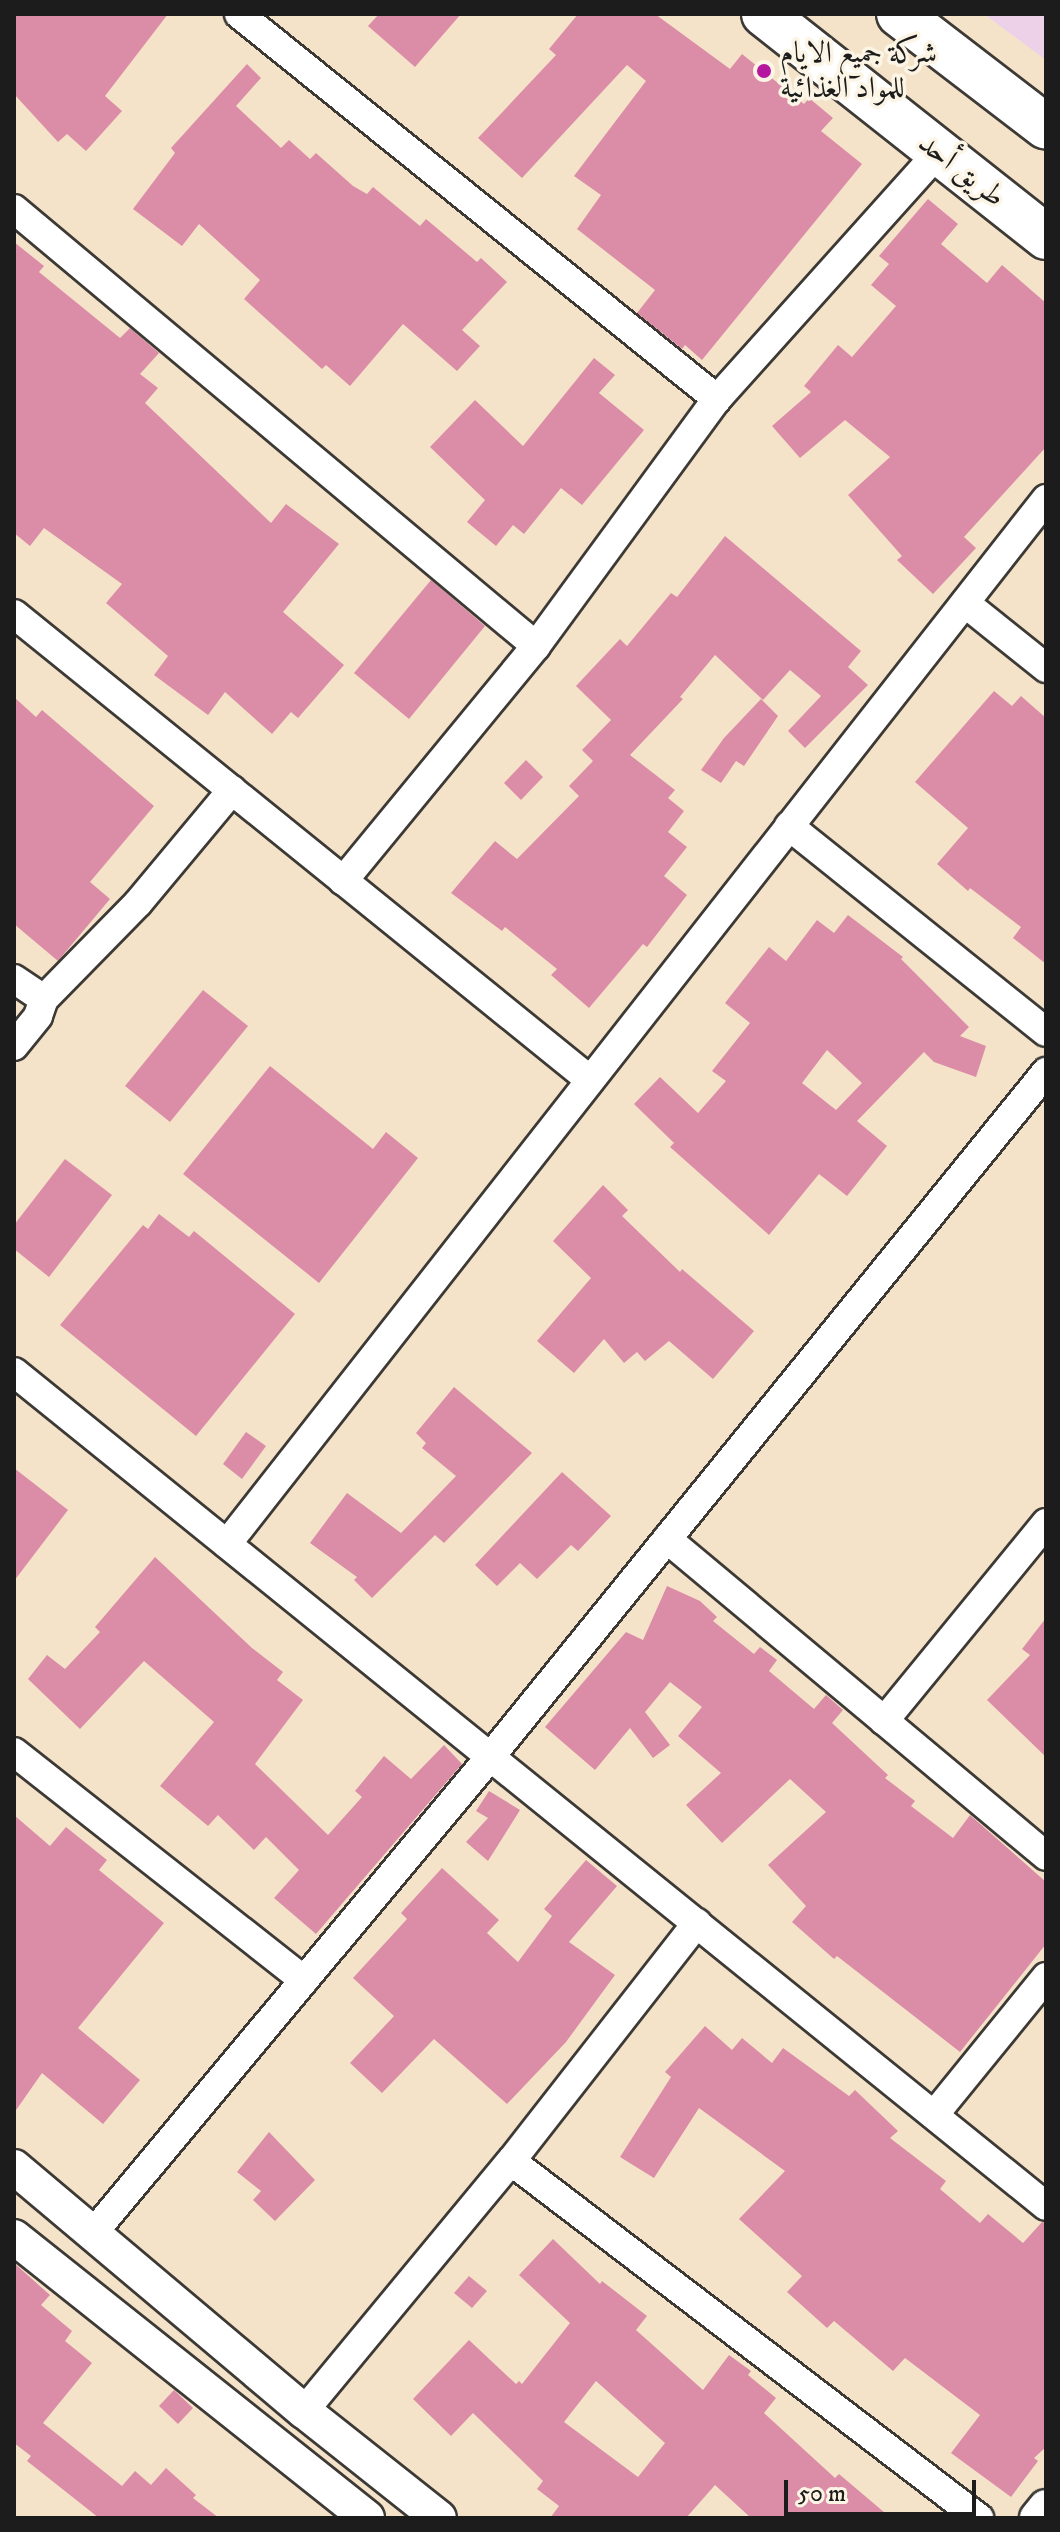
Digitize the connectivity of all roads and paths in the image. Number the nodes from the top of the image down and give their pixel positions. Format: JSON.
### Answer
{"nodes":[{"id":1,"x":239,"y":14,"type":"edge"},
{"id":2,"x":764,"y":14,"type":"edge"},
{"id":3,"x":899,"y":14,"type":"edge"},
{"id":4,"x":1046,"y":127,"type":"edge"},
{"id":5,"x":938,"y":153,"type":"junction"},
{"id":6,"x":14,"y":209,"type":"edge"},
{"id":7,"x":1046,"y":237,"type":"edge"},
{"id":8,"x":717,"y":399,"type":"junction"},
{"id":9,"x":1046,"y":499,"type":"edge"},
{"id":10,"x":965,"y":603,"type":"junction"},
{"id":11,"x":14,"y":614,"type":"edge"},
{"id":12,"x":536,"y":646,"type":"junction"},
{"id":13,"x":1046,"y":668,"type":"edge"},
{"id":14,"x":232,"y":790,"type":"junction"},
{"id":15,"x":789,"y":826,"type":"junction"},
{"id":16,"x":343,"y":881,"type":"junction"},
{"id":17,"x":14,"y":979,"type":"edge"},
{"id":18,"x":44,"y":999,"type":"junction"},
{"id":19,"x":1046,"y":1032,"type":"edge"},
{"id":20,"x":14,"y":1046,"type":"edge"},
{"id":21,"x":1046,"y":1072,"type":"edge"},
{"id":22,"x":590,"y":1080,"type":"junction"},
{"id":23,"x":14,"y":1372,"type":"edge"},
{"id":24,"x":1046,"y":1523,"type":"edge"},
{"id":25,"x":667,"y":1539,"type":"junction"},
{"id":26,"x":227,"y":1544,"type":"junction"},
{"id":27,"x":884,"y":1721,"type":"junction"},
{"id":28,"x":14,"y":1752,"type":"edge"},
{"id":29,"x":491,"y":1756,"type":"junction"},
{"id":30,"x":1046,"y":1856,"type":"edge"},
{"id":31,"x":697,"y":1923,"type":"junction"},
{"id":32,"x":1046,"y":1977,"type":"edge"},
{"id":33,"x":304,"y":1980,"type":"junction"},
{"id":34,"x":934,"y":2115,"type":"junction"},
{"id":35,"x":511,"y":2161,"type":"junction"},
{"id":36,"x":14,"y":2167,"type":"edge"},
{"id":37,"x":1046,"y":2206,"type":"edge"},
{"id":38,"x":94,"y":2232,"type":"junction"},
{"id":39,"x":14,"y":2237,"type":"edge"},
{"id":40,"x":304,"y":2411,"type":"junction"},
{"id":41,"x":1046,"y":2507,"type":"edge"},
{"id":42,"x":367,"y":2518,"type":"edge"},
{"id":43,"x":439,"y":2518,"type":"edge"},
{"id":44,"x":979,"y":2518,"type":"edge"},
{"id":45,"x":1037,"y":2518,"type":"edge"}],
"edges":[{"from":1,"to":8,"type":"street"},
{"from":2,"to":5,"type":"main road","name":"طريق أحد"},
{"from":3,"to":4,"type":"main road"},
{"from":5,"to":7,"type":"main road","name":"طريق أحد"},
{"from":5,"to":8,"type":"street"},
{"from":6,"to":12,"type":"street"},
{"from":8,"to":12,"type":"street"},
{"from":9,"to":10,"type":"street"},
{"from":10,"to":13,"type":"street"},
{"from":10,"to":15,"type":"street"},
{"from":11,"to":14,"type":"street"},
{"from":12,"to":16,"type":"street"},
{"from":14,"to":16,"type":"street"},
{"from":14,"to":18,"type":"street"},
{"from":15,"to":19,"type":"street"},
{"from":15,"to":22,"type":"street"},
{"from":16,"to":22,"type":"street"},
{"from":17,"to":18,"type":"street"},
{"from":18,"to":20,"type":"street"},
{"from":21,"to":25,"type":"street"},
{"from":22,"to":26,"type":"street"},
{"from":23,"to":26,"type":"street"},
{"from":24,"to":27,"type":"street"},
{"from":25,"to":27,"type":"street"},
{"from":25,"to":29,"type":"street"},
{"from":26,"to":29,"type":"street"},
{"from":27,"to":30,"type":"street"},
{"from":28,"to":33,"type":"street"},
{"from":29,"to":31,"type":"street"},
{"from":29,"to":33,"type":"street"},
{"from":31,"to":34,"type":"street"},
{"from":31,"to":35,"type":"street"},
{"from":32,"to":34,"type":"street"},
{"from":33,"to":38,"type":"street"},
{"from":34,"to":37,"type":"street"},
{"from":35,"to":40,"type":"street"},
{"from":35,"to":44,"type":"street"},
{"from":36,"to":38,"type":"street"},
{"from":38,"to":40,"type":"street"},
{"from":39,"to":42,"type":"street"},
{"from":40,"to":43,"type":"street"},
{"from":41,"to":45,"type":"street"}]}
